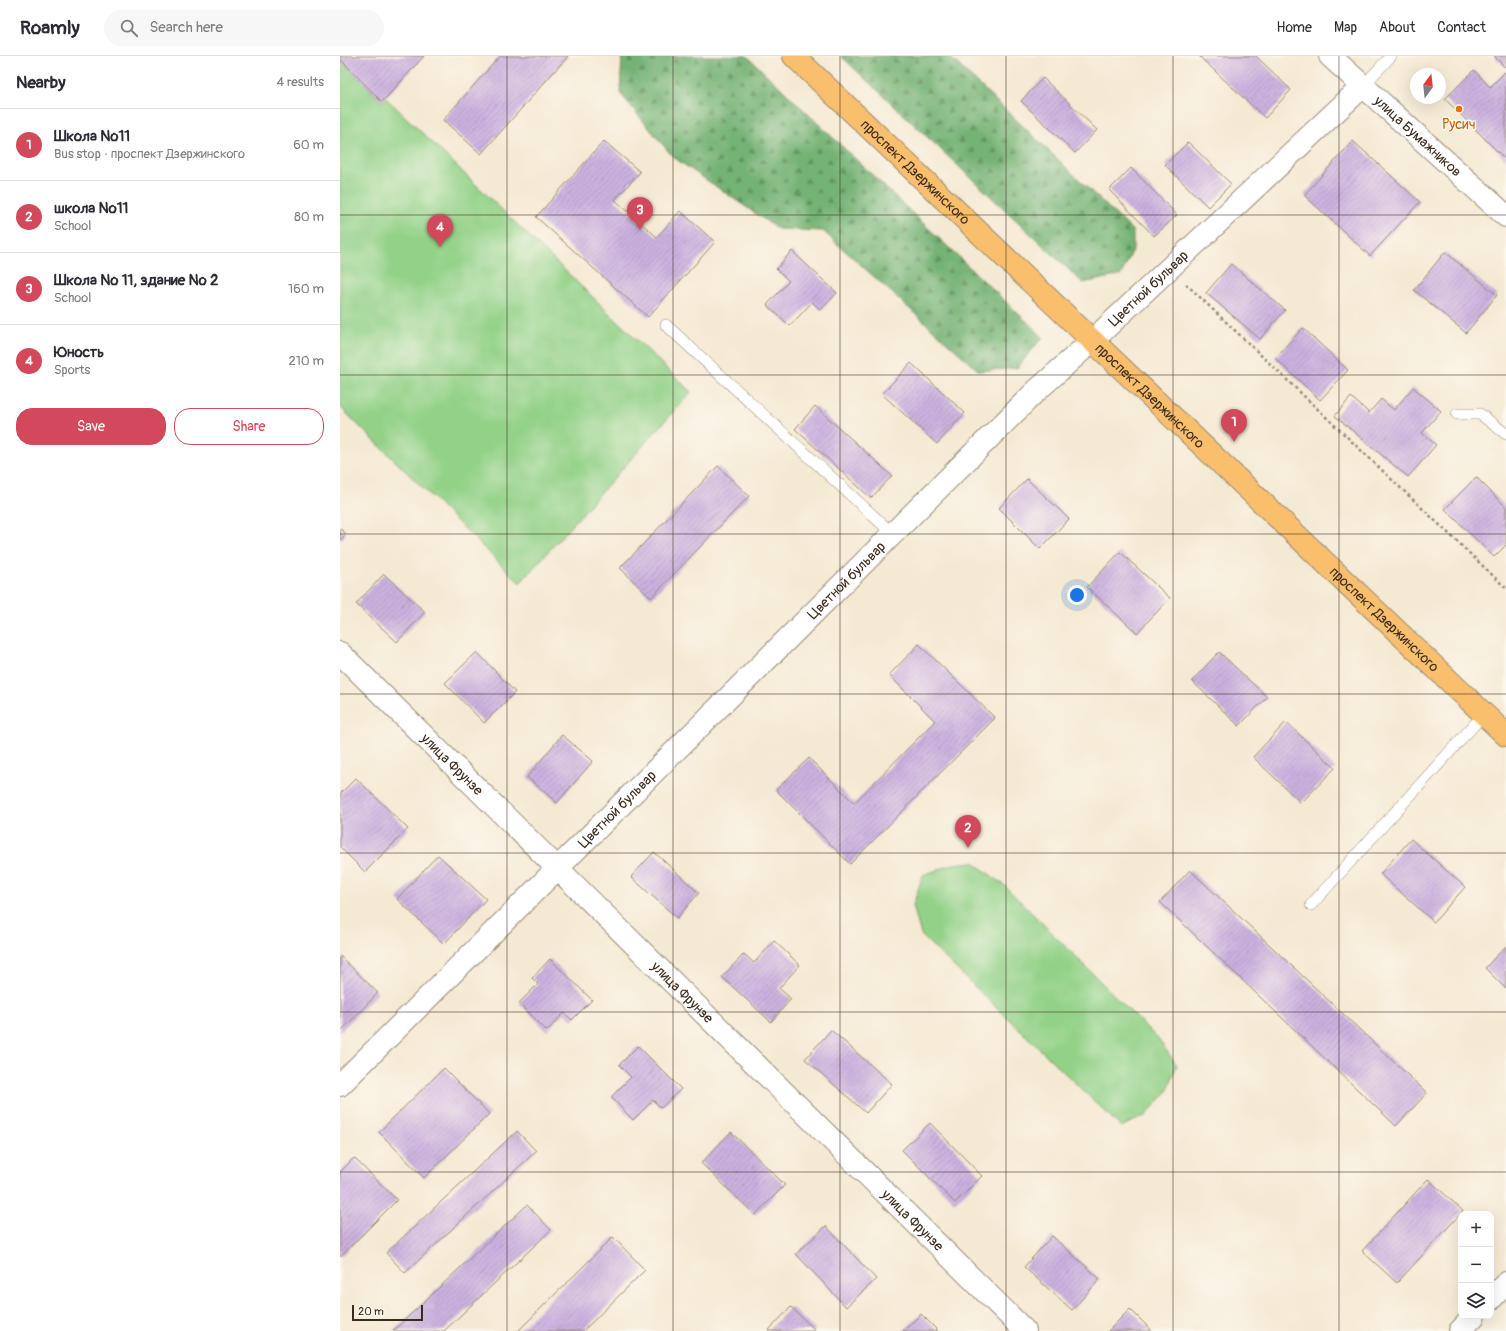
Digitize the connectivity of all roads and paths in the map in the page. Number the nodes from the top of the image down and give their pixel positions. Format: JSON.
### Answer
{"nodes":[{"id":1,"x":794,"y":56,"type":"edge"},
{"id":2,"x":1330,"y":56,"type":"edge"},
{"id":3,"x":1391,"y":56,"type":"edge"},
{"id":4,"x":1363,"y":86,"type":"junction"},
{"id":5,"x":1506,"y":216,"type":"edge"},
{"id":6,"x":1169,"y":268,"type":"junction"},
{"id":7,"x":666,"y":325,"type":"dead end"},
{"id":8,"x":1092,"y":341,"type":"junction"},
{"id":9,"x":1457,"y":414,"type":"dead end"},
{"id":10,"x":1506,"y":434,"type":"edge"},
{"id":11,"x":893,"y":534,"type":"junction"},
{"id":12,"x":1506,"y":588,"type":"edge"},
{"id":13,"x":340,"y":653,"type":"edge"},
{"id":14,"x":1484,"y":714,"type":"junction"},
{"id":15,"x":1506,"y":735,"type":"edge"},
{"id":16,"x":558,"y":868,"type":"junction"},
{"id":17,"x":1311,"y":905,"type":"dead end"},
{"id":18,"x":340,"y":1085,"type":"edge"},
{"id":19,"x":1506,"y":1283,"type":"edge"},
{"id":20,"x":1494,"y":1295,"type":"edge"},
{"id":21,"x":1471,"y":1319,"type":"edge"},
{"id":22,"x":1025,"y":1331,"type":"edge"},
{"id":23,"x":1460,"y":1331,"type":"edge"}],
"edges":[{"from":1,"to":8,"type":"main road","name":"проспект Дзержинского"},
{"from":2,"to":4,"type":"street","name":"улица Бумажников"},
{"from":3,"to":4,"type":"lane"},
{"from":4,"to":5,"type":"street","name":"улица Бумажников"},
{"from":4,"to":6,"type":"street","name":"Цветной бульвар"},
{"from":6,"to":8,"type":"street","name":"Цветной бульвар"},
{"from":6,"to":12,"type":"path"},
{"from":7,"to":11,"type":"lane"},
{"from":8,"to":11,"type":"street","name":"Цветной бульвар"},
{"from":8,"to":14,"type":"main road","name":"проспект Дзержинского"},
{"from":9,"to":10,"type":"lane"},
{"from":11,"to":16,"type":"street","name":"Цветной бульвар"},
{"from":13,"to":16,"type":"street","name":"улица Фрунзе"},
{"from":14,"to":15,"type":"main road","name":"проспект Дзержинского"},
{"from":14,"to":17,"type":"lane"},
{"from":16,"to":18,"type":"street","name":"Цветной бульвар"},
{"from":16,"to":22,"type":"street","name":"улица Фрунзе"},
{"from":19,"to":20,"type":"street"},
{"from":21,"to":23,"type":"street"}]}
